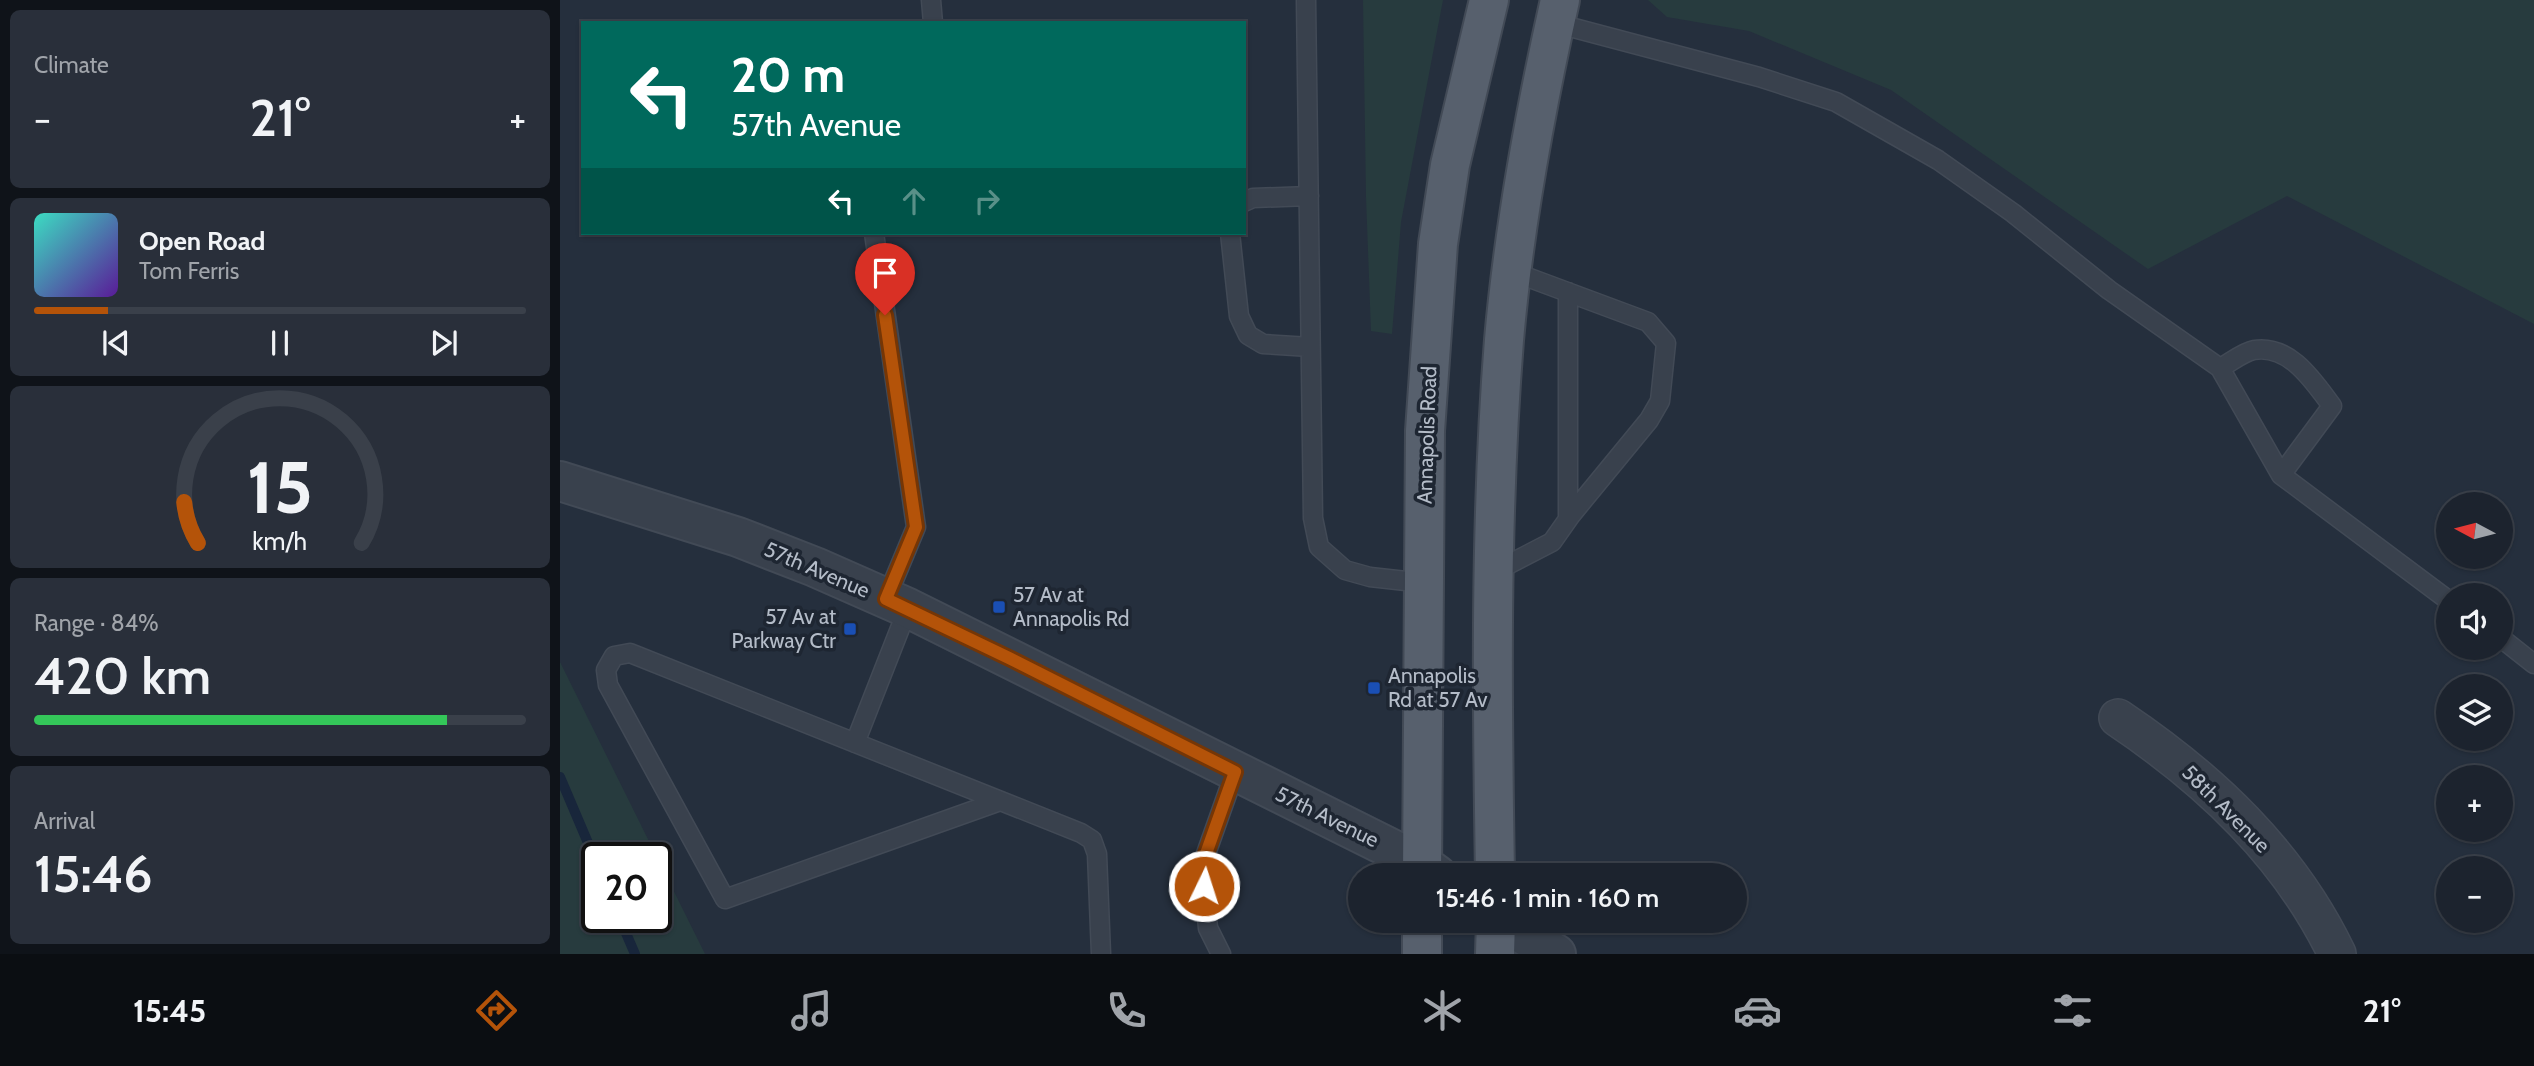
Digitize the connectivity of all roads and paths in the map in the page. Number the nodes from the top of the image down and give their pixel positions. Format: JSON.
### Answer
{"nodes":[{"id":1,"x":930,"y":0,"type":"edge"},
{"id":2,"x":1306,"y":0,"type":"edge"},
{"id":3,"x":1489,"y":0,"type":"edge"},
{"id":4,"x":1557,"y":12,"type":"edge"},
{"id":5,"x":933,"y":21,"type":"edge"},
{"id":6,"x":1309,"y":196,"type":"junction"},
{"id":7,"x":1246,"y":201,"type":"edge"},
{"id":8,"x":870,"y":235,"type":"edge"},
{"id":9,"x":1230,"y":235,"type":"edge"},
{"id":10,"x":1511,"y":271,"type":"junction"},
{"id":11,"x":1568,"y":292,"type":"junction"},
{"id":12,"x":1310,"y":347,"type":"junction"},
{"id":13,"x":2220,"y":368,"type":"junction"},
{"id":14,"x":2281,"y":475,"type":"junction"},
{"id":15,"x":560,"y":481,"type":"edge"},
{"id":16,"x":1568,"y":519,"type":"junction"},
{"id":17,"x":1493,"y":572,"type":"junction"},
{"id":18,"x":1423,"y":583,"type":"junction"},
{"id":19,"x":2436,"y":591,"type":"edge"},
{"id":20,"x":897,"y":604,"type":"junction"},
{"id":21,"x":2513,"y":646,"type":"edge"},
{"id":22,"x":2534,"y":664,"type":"edge"},
{"id":23,"x":2118,"y":718,"type":"dead end"},
{"id":24,"x":855,"y":743,"type":"junction"},
{"id":25,"x":1235,"y":772,"type":"junction"},
{"id":26,"x":1000,"y":801,"type":"junction"},
{"id":27,"x":1411,"y":863,"type":"edge"},
{"id":28,"x":1427,"y":863,"type":"edge"},
{"id":29,"x":1495,"y":863,"type":"edge"},
{"id":30,"x":1422,"y":933,"type":"edge"},
{"id":31,"x":1496,"y":933,"type":"edge"},
{"id":32,"x":1520,"y":933,"type":"edge"},
{"id":33,"x":1101,"y":954,"type":"edge"},
{"id":34,"x":1221,"y":954,"type":"edge"},
{"id":35,"x":1422,"y":954,"type":"edge"},
{"id":36,"x":1495,"y":954,"type":"edge"},
{"id":37,"x":1556,"y":954,"type":"edge"},
{"id":38,"x":2337,"y":954,"type":"edge"}],
"edges":[{"from":1,"to":5,"type":"lane"},
{"from":2,"to":6,"type":"lane"},
{"from":3,"to":18,"type":"main road","name":"Annapolis Road"},
{"from":4,"to":10,"type":"main road"},
{"from":4,"to":13,"type":"lane"},
{"from":6,"to":7,"type":"lane"},
{"from":6,"to":12,"type":"lane"},
{"from":8,"to":20,"type":"lane"},
{"from":9,"to":12,"type":"lane"},
{"from":10,"to":11,"type":"lane"},
{"from":10,"to":17,"type":"main road"},
{"from":11,"to":16,"type":"lane"},
{"from":11,"to":16,"type":"lane"},
{"from":12,"to":18,"type":"lane"},
{"from":13,"to":14,"type":"lane"},
{"from":13,"to":14,"type":"lane"},
{"from":14,"to":19,"type":"lane"},
{"from":15,"to":20,"type":"street","name":"57th Avenue"},
{"from":16,"to":17,"type":"lane"},
{"from":17,"to":29,"type":"main road"},
{"from":18,"to":28,"type":"main road","name":"Annapolis Road"},
{"from":20,"to":24,"type":"lane"},
{"from":20,"to":25,"type":"street","name":"57th Avenue"},
{"from":21,"to":22,"type":"lane"},
{"from":23,"to":38,"type":"street","name":"58th Avenue"},
{"from":24,"to":26,"type":"lane"},
{"from":24,"to":26,"type":"lane"},
{"from":25,"to":27,"type":"street","name":"57th Avenue"},
{"from":25,"to":34,"type":"lane"},
{"from":26,"to":33,"type":"lane"},
{"from":30,"to":35,"type":"main road"},
{"from":31,"to":36,"type":"main road"},
{"from":32,"to":37,"type":"street"}]}
